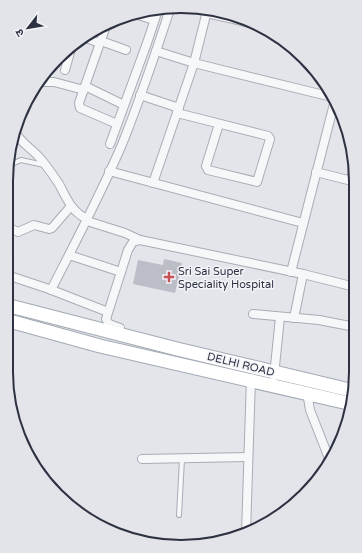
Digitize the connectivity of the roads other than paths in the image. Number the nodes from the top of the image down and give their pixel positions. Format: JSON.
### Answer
{"nodes":[{"id":1,"x":168,"y":13,"type":"edge"},
{"id":2,"x":156,"y":15,"type":"edge"},
{"id":3,"x":206,"y":15,"type":"edge"},
{"id":4,"x":145,"y":17,"type":"edge"},
{"id":5,"x":154,"y":20,"type":"junction"},
{"id":6,"x":104,"y":32,"type":"edge"},
{"id":7,"x":91,"y":39,"type":"edge"},
{"id":8,"x":100,"y":42,"type":"junction"},
{"id":9,"x":126,"y":50,"type":"dead end"},
{"id":10,"x":150,"y":54,"type":"junction"},
{"id":11,"x":69,"y":56,"type":"edge"},
{"id":12,"x":194,"y":63,"type":"junction"},
{"id":13,"x":65,"y":70,"type":"dead end"},
{"id":14,"x":46,"y":82,"type":"edge"},
{"id":15,"x":84,"y":88,"type":"junction"},
{"id":16,"x":324,"y":94,"type":"edge"},
{"id":17,"x":140,"y":95,"type":"junction"},
{"id":18,"x":124,"y":105,"type":"junction"},
{"id":19,"x":333,"y":109,"type":"edge"},
{"id":20,"x":178,"y":110,"type":"junction"},
{"id":21,"x":117,"y":124,"type":"junction"},
{"id":22,"x":219,"y":124,"type":"junction"},
{"id":23,"x":19,"y":139,"type":"edge"},
{"id":24,"x":110,"y":144,"type":"dead end"},
{"id":25,"x":14,"y":163,"type":"edge"},
{"id":26,"x":45,"y":165,"type":"junction"},
{"id":27,"x":109,"y":171,"type":"junction"},
{"id":28,"x":316,"y":172,"type":"junction"},
{"id":29,"x":349,"y":179,"type":"edge"},
{"id":30,"x":153,"y":182,"type":"junction"},
{"id":31,"x":71,"y":206,"type":"junction"},
{"id":32,"x":84,"y":218,"type":"junction"},
{"id":33,"x":303,"y":223,"type":"junction"},
{"id":34,"x":13,"y":230,"type":"edge"},
{"id":35,"x":140,"y":240,"type":"junction"},
{"id":36,"x":69,"y":256,"type":"junction"},
{"id":37,"x":121,"y":272,"type":"junction"},
{"id":38,"x":291,"y":272,"type":"junction"},
{"id":39,"x":303,"y":274,"type":"junction"},
{"id":40,"x":13,"y":277,"type":"edge"},
{"id":41,"x":349,"y":286,"type":"edge"},
{"id":42,"x":51,"y":290,"type":"junction"},
{"id":43,"x":13,"y":307,"type":"edge"},
{"id":44,"x":108,"y":312,"type":"junction"},
{"id":45,"x":253,"y":314,"type":"dead end"},
{"id":46,"x":280,"y":317,"type":"junction"},
{"id":47,"x":294,"y":318,"type":"junction"},
{"id":48,"x":13,"y":322,"type":"edge"},
{"id":49,"x":349,"y":326,"type":"edge"},
{"id":50,"x":178,"y":349,"type":"junction"},
{"id":51,"x":175,"y":363,"type":"junction"},
{"id":52,"x":252,"y":367,"type":"junction"},
{"id":53,"x":274,"y":379,"type":"junction"},
{"id":54,"x":251,"y":380,"type":"junction"},
{"id":55,"x":308,"y":387,"type":"junction"},
{"id":56,"x":348,"y":391,"type":"edge"},
{"id":57,"x":347,"y":402,"type":"edge"},
{"id":58,"x":327,"y":454,"type":"edge"},
{"id":59,"x":248,"y":457,"type":"junction"},
{"id":60,"x":142,"y":459,"type":"dead end"},
{"id":61,"x":182,"y":459,"type":"junction"},
{"id":62,"x":179,"y":515,"type":"dead end"},
{"id":63,"x":246,"y":527,"type":"edge"}],
"edges":[{"from":1,"to":10,"type":"street"},
{"from":2,"to":5,"type":"street"},
{"from":3,"to":12,"type":"street"},
{"from":4,"to":5,"type":"street"},
{"from":5,"to":10,"type":"street"},
{"from":6,"to":8,"type":"street"},
{"from":7,"to":8,"type":"street"},
{"from":8,"to":9,"type":"street"},
{"from":8,"to":15,"type":"street"},
{"from":10,"to":12,"type":"street"},
{"from":10,"to":17,"type":"street"},
{"from":10,"to":18,"type":"street"},
{"from":11,"to":13,"type":"street"},
{"from":12,"to":16,"type":"street"},
{"from":12,"to":20,"type":"street"},
{"from":14,"to":15,"type":"street"},
{"from":15,"to":18,"type":"street"},
{"from":15,"to":21,"type":"street"},
{"from":17,"to":20,"type":"street"},
{"from":17,"to":27,"type":"street"},
{"from":18,"to":21,"type":"street"},
{"from":19,"to":28,"type":"street"},
{"from":20,"to":22,"type":"street"},
{"from":20,"to":30,"type":"street"},
{"from":21,"to":24,"type":"street"},
{"from":22,"to":22,"type":"street"},
{"from":23,"to":26,"type":"street"},
{"from":25,"to":26,"type":"lane"},
{"from":26,"to":31,"type":"street"},
{"from":27,"to":30,"type":"street"},
{"from":27,"to":32,"type":"street"},
{"from":28,"to":29,"type":"street"},
{"from":28,"to":33,"type":"street"},
{"from":30,"to":33,"type":"street"},
{"from":31,"to":32,"type":"street"},
{"from":31,"to":34,"type":"street"},
{"from":32,"to":35,"type":"street"},
{"from":32,"to":36,"type":"street"},
{"from":33,"to":38,"type":"street"},
{"from":35,"to":37,"type":"street"},
{"from":35,"to":38,"type":"street"},
{"from":36,"to":37,"type":"street"},
{"from":36,"to":42,"type":"street"},
{"from":37,"to":44,"type":"street"},
{"from":38,"to":39,"type":"street"},
{"from":39,"to":41,"type":"street"},
{"from":39,"to":47,"type":"street"},
{"from":40,"to":42,"type":"street"},
{"from":42,"to":44,"type":"street"},
{"from":43,"to":50,"type":"main road","name":"DELHI ROAD"},
{"from":44,"to":50,"type":"street"},
{"from":45,"to":46,"type":"street"},
{"from":46,"to":47,"type":"street"},
{"from":46,"to":53,"type":"street"},
{"from":47,"to":49,"type":"street"},
{"from":48,"to":51,"type":"main road"},
{"from":50,"to":51,"type":"street"},
{"from":50,"to":52,"type":"main road","name":"DELHI ROAD"},
{"from":51,"to":54,"type":"main road"},
{"from":52,"to":53,"type":"main road","name":"DELHI ROAD"},
{"from":52,"to":54,"type":"street"},
{"from":53,"to":54,"type":"main road"},
{"from":53,"to":55,"type":"main road"},
{"from":54,"to":59,"type":"street"},
{"from":55,"to":56,"type":"main road"},
{"from":55,"to":57,"type":"main road"},
{"from":55,"to":58,"type":"street"},
{"from":59,"to":61,"type":"street"},
{"from":59,"to":63,"type":"street"},
{"from":60,"to":61,"type":"street"},
{"from":61,"to":62,"type":"lane"}]}
